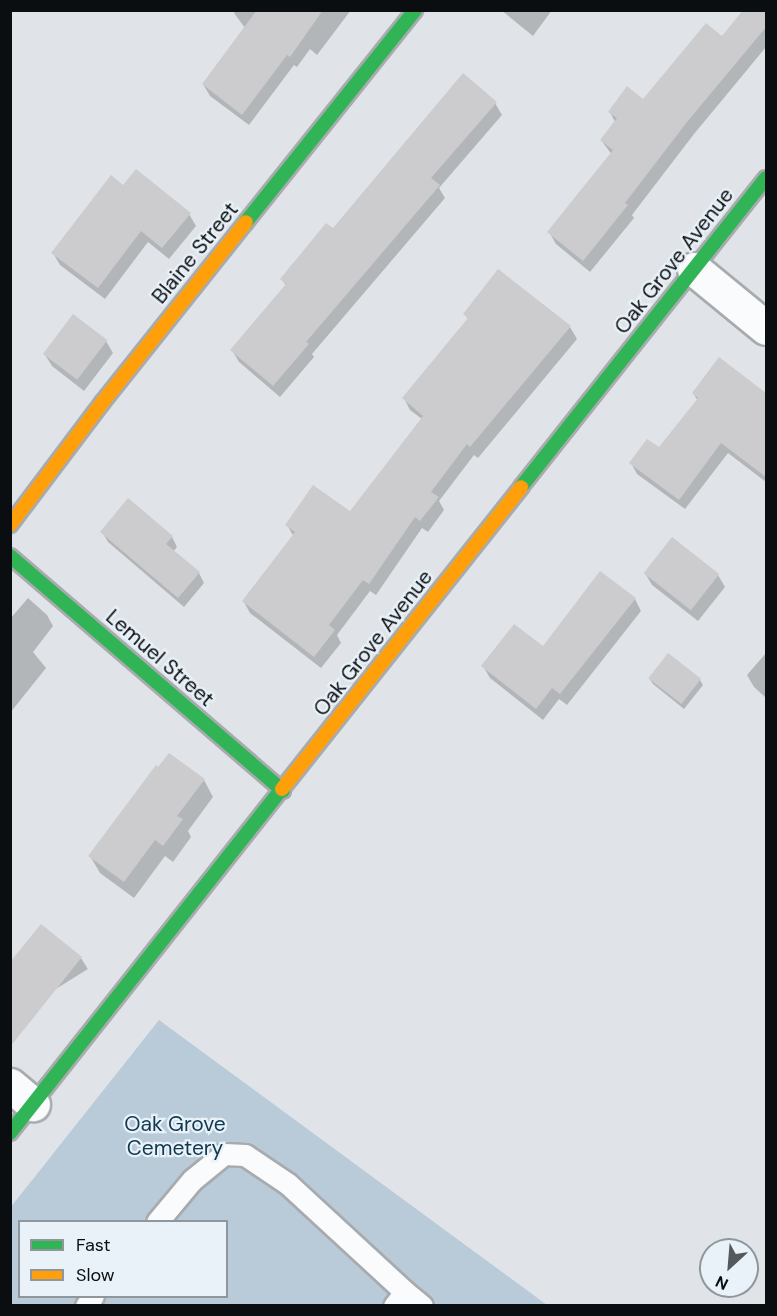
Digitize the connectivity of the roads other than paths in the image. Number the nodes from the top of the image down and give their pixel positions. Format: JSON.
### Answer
{"nodes":[{"id":1,"x":415,"y":10,"type":"edge"},
{"id":2,"x":766,"y":178,"type":"edge"},
{"id":3,"x":694,"y":269,"type":"junction"},
{"id":4,"x":766,"y":328,"type":"edge"},
{"id":5,"x":10,"y":525,"type":"edge"},
{"id":6,"x":10,"y":556,"type":"edge"},
{"id":7,"x":283,"y":791,"type":"junction"},
{"id":8,"x":22,"y":1095,"type":"edge"},
{"id":9,"x":10,"y":1133,"type":"edge"},
{"id":10,"x":158,"y":1220,"type":"edge"},
{"id":11,"x":399,"y":1299,"type":"edge"},
{"id":12,"x":422,"y":1305,"type":"edge"}],
"edges":[{"from":1,"to":5,"type":"street","name":"Blaine Street"},
{"from":2,"to":3,"type":"street","name":"Oak Grove Avenue"},
{"from":3,"to":4,"type":"street"},
{"from":3,"to":7,"type":"street","name":"Oak Grove Avenue"},
{"from":6,"to":7,"type":"street","name":"Lemuel Street"},
{"from":7,"to":8,"type":"street","name":"Oak Grove Avenue"},
{"from":8,"to":9,"type":"street","name":"Oak Grove Avenue"},
{"from":10,"to":11,"type":"lane"},
{"from":11,"to":12,"type":"lane"}]}
